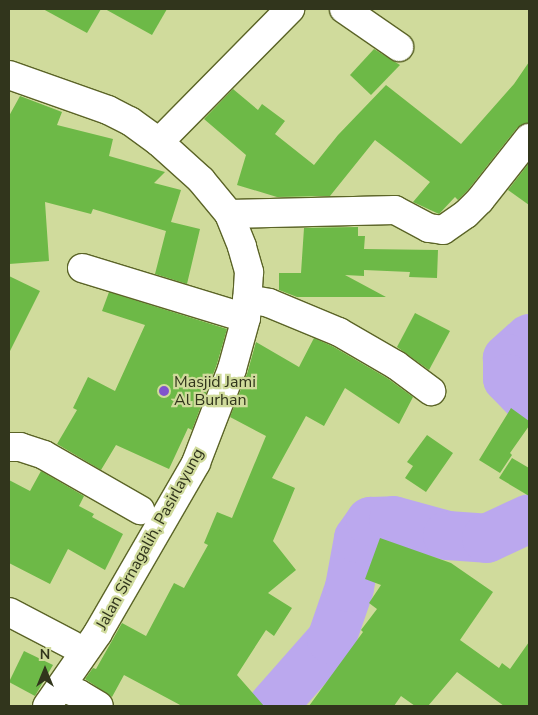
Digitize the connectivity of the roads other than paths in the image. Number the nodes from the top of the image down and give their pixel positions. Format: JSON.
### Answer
{"nodes":[{"id":1,"x":290,"y":9,"type":"edge"},
{"id":2,"x":344,"y":9,"type":"edge"},
{"id":3,"x":399,"y":47,"type":"dead end"},
{"id":4,"x":9,"y":75,"type":"edge"},
{"id":5,"x":529,"y":138,"type":"edge"},
{"id":6,"x":160,"y":142,"type":"junction"},
{"id":7,"x":229,"y":214,"type":"junction"},
{"id":8,"x":82,"y":268,"type":"dead end"},
{"id":9,"x":247,"y":309,"type":"junction"},
{"id":10,"x":431,"y":391,"type":"dead end"},
{"id":11,"x":9,"y":447,"type":"edge"},
{"id":12,"x":140,"y":510,"type":"dead end"},
{"id":13,"x":9,"y":612,"type":"edge"},
{"id":14,"x":72,"y":645,"type":"dead end"},
{"id":15,"x":54,"y":696,"type":"edge"},
{"id":16,"x":98,"y":706,"type":"edge"}],
"edges":[{"from":1,"to":6,"type":"street"},
{"from":2,"to":3,"type":"street"},
{"from":4,"to":6,"type":"street","name":"Jalan Sirnagalih, Pasirlayung"},
{"from":5,"to":7,"type":"street"},
{"from":6,"to":7,"type":"street","name":"Jalan Sirnagalih, Pasirlayung"},
{"from":7,"to":9,"type":"street","name":"Jalan Sirnagalih, Pasirlayung"},
{"from":8,"to":9,"type":"street"},
{"from":9,"to":10,"type":"street"},
{"from":9,"to":15,"type":"street","name":"Jalan Sirnagalih, Pasirlayung"},
{"from":11,"to":12,"type":"street"},
{"from":13,"to":14,"type":"street"},
{"from":15,"to":16,"type":"street"}]}
